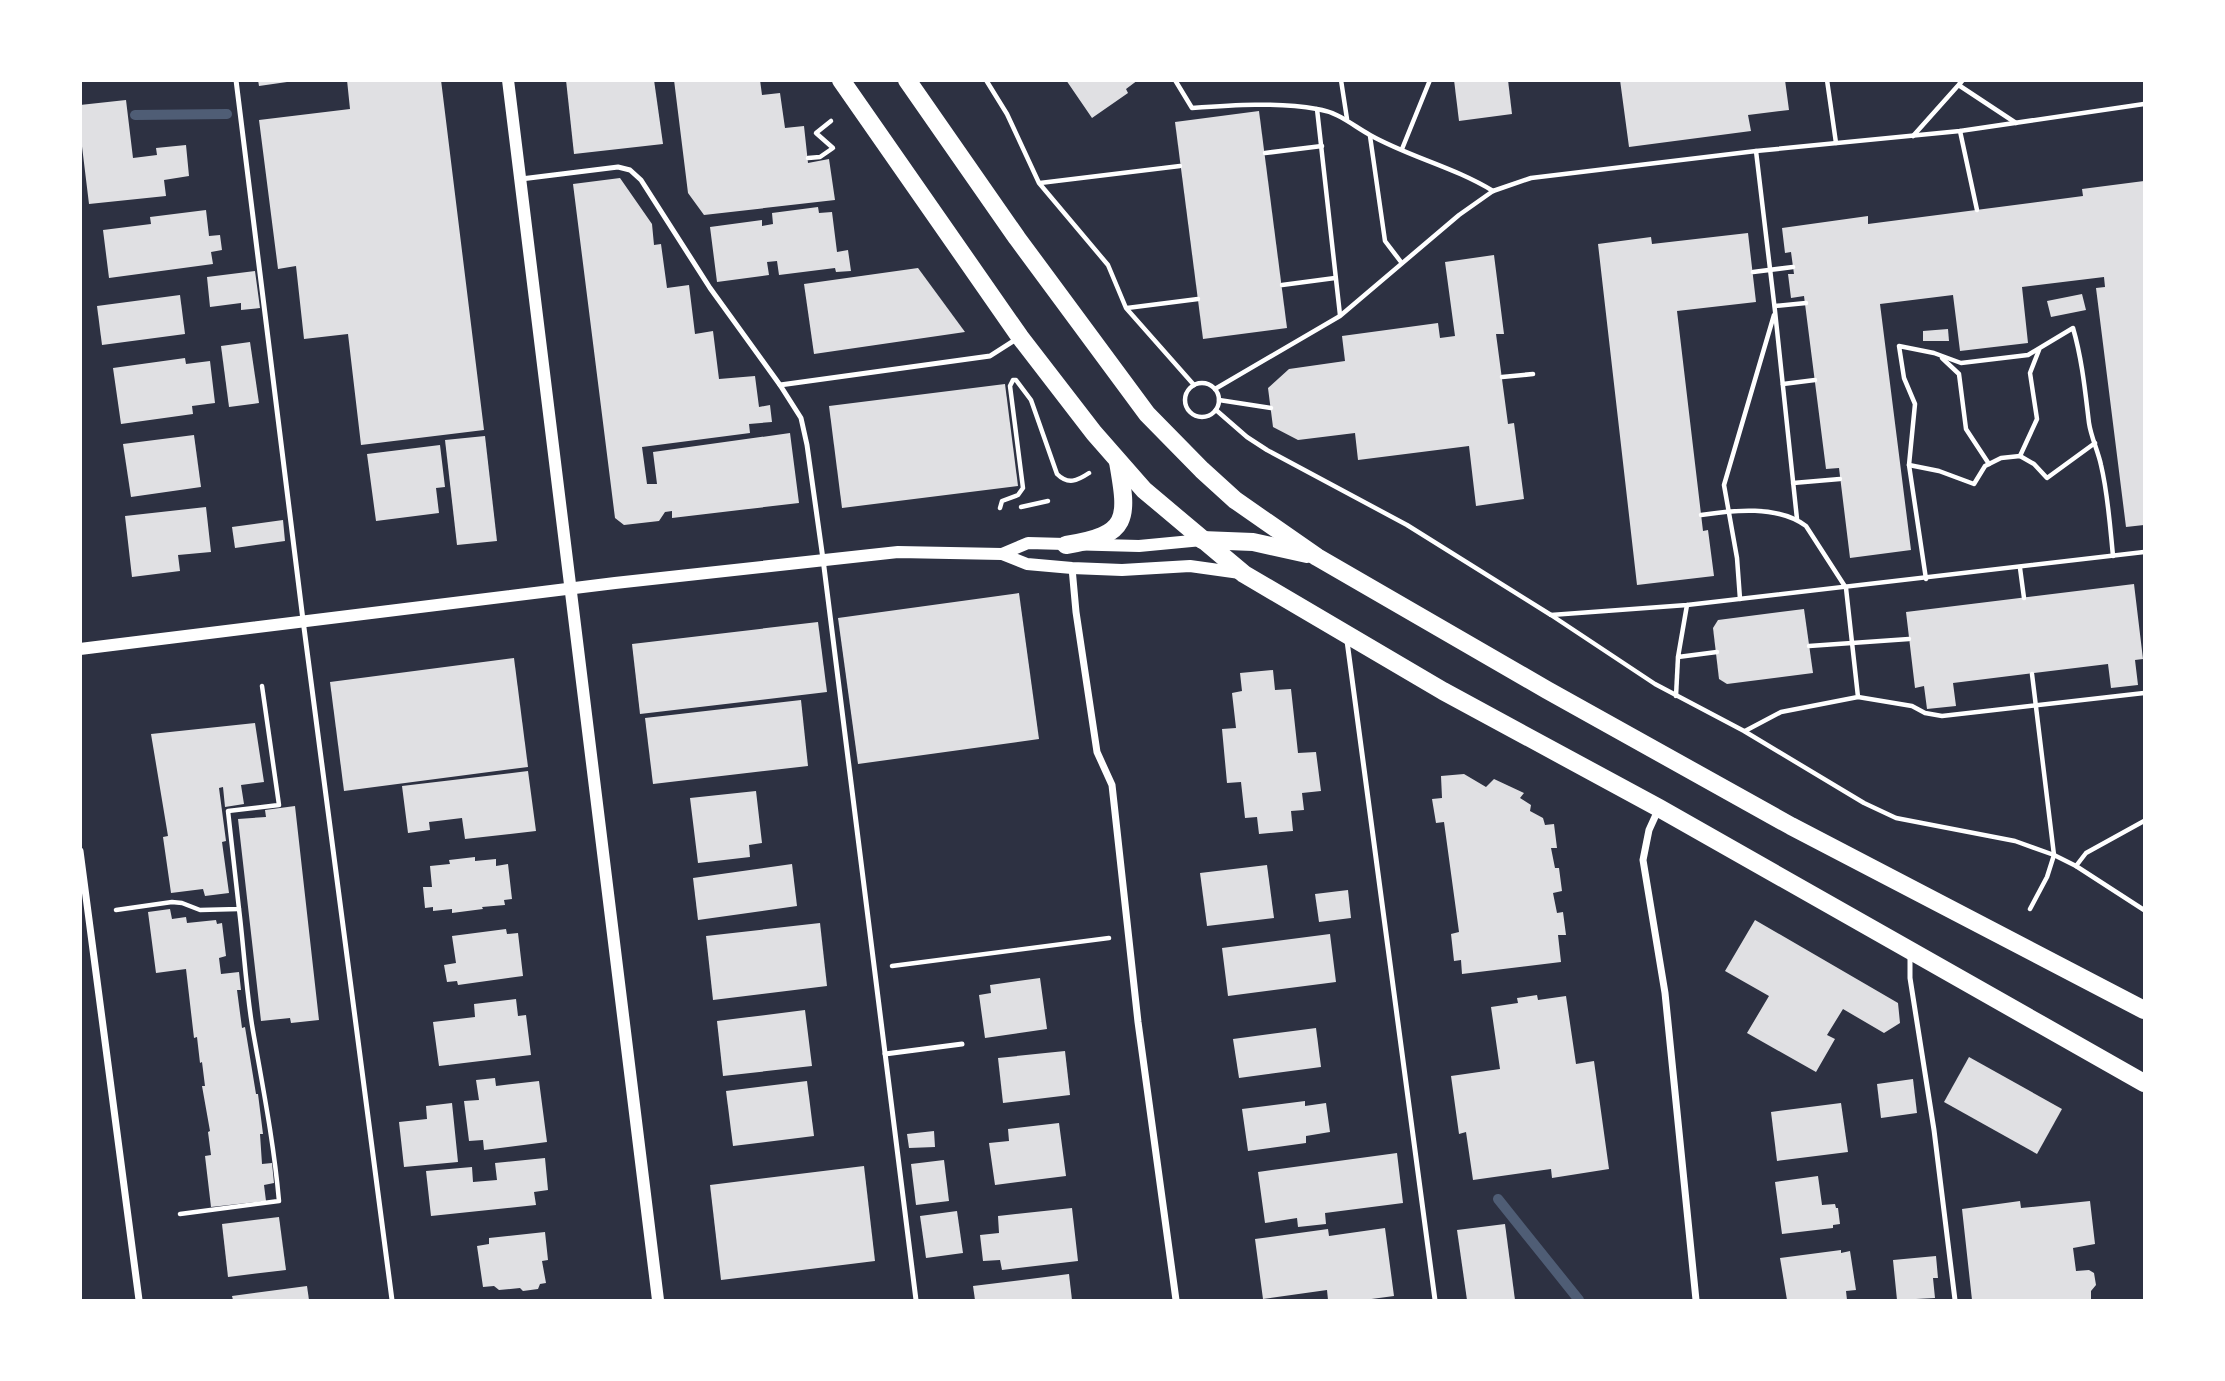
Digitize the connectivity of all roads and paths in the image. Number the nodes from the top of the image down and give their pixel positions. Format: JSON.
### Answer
{"nodes":[{"id":1,"x":236,"y":80,"type":"edge"},
{"id":2,"x":508,"y":80,"type":"edge"},
{"id":3,"x":841,"y":80,"type":"edge"},
{"id":4,"x":907,"y":80,"type":"edge"},
{"id":5,"x":986,"y":80,"type":"edge"},
{"id":6,"x":1175,"y":80,"type":"edge"},
{"id":7,"x":1341,"y":80,"type":"edge"},
{"id":8,"x":1430,"y":80,"type":"edge"},
{"id":9,"x":1827,"y":80,"type":"edge"},
{"id":10,"x":1961,"y":82,"type":"edge"},
{"id":11,"x":2144,"y":104,"type":"edge"},
{"id":12,"x":1317,"y":109,"type":"junction"},
{"id":13,"x":1347,"y":120,"type":"junction"},
{"id":14,"x":831,"y":121,"type":"dead end"},
{"id":15,"x":2017,"y":123,"type":"junction"},
{"id":16,"x":1960,"y":131,"type":"junction"},
{"id":17,"x":1370,"y":136,"type":"junction"},
{"id":18,"x":1913,"y":136,"type":"junction"},
{"id":19,"x":1836,"y":143,"type":"junction"},
{"id":20,"x":1322,"y":146,"type":"junction"},
{"id":21,"x":1402,"y":149,"type":"junction"},
{"id":22,"x":1756,"y":151,"type":"junction"},
{"id":23,"x":1265,"y":153,"type":"dead end"},
{"id":24,"x":808,"y":158,"type":"dead end"},
{"id":25,"x":1180,"y":166,"type":"dead end"},
{"id":26,"x":521,"y":179,"type":"junction"},
{"id":27,"x":1040,"y":183,"type":"junction"},
{"id":28,"x":1493,"y":191,"type":"junction"},
{"id":29,"x":1977,"y":210,"type":"dead end"},
{"id":30,"x":1401,"y":262,"type":"junction"},
{"id":31,"x":1793,"y":267,"type":"dead end"},
{"id":32,"x":1770,"y":270,"type":"junction"},
{"id":33,"x":1753,"y":272,"type":"dead end"},
{"id":34,"x":1335,"y":278,"type":"junction"},
{"id":35,"x":1282,"y":285,"type":"dead end"},
{"id":36,"x":1198,"y":299,"type":"dead end"},
{"id":37,"x":1806,"y":303,"type":"dead end"},
{"id":38,"x":1126,"y":308,"type":"junction"},
{"id":39,"x":1775,"y":308,"type":"junction"},
{"id":40,"x":1340,"y":316,"type":"junction"},
{"id":41,"x":1020,"y":337,"type":"junction"},
{"id":42,"x":2039,"y":349,"type":"junction"},
{"id":43,"x":1938,"y":355,"type":"junction"},
{"id":44,"x":1533,"y":374,"type":"dead end"},
{"id":45,"x":1502,"y":377,"type":"dead end"},
{"id":46,"x":1815,"y":380,"type":"dead end"},
{"id":47,"x":780,"y":384,"type":"junction"},
{"id":48,"x":1783,"y":384,"type":"junction"},
{"id":49,"x":1194,"y":385,"type":"junction"},
{"id":50,"x":1215,"y":389,"type":"junction"},
{"id":51,"x":1219,"y":400,"type":"junction"},
{"id":52,"x":1271,"y":408,"type":"dead end"},
{"id":53,"x":1216,"y":411,"type":"junction"},
{"id":54,"x":2095,"y":443,"type":"junction"},
{"id":55,"x":2020,"y":456,"type":"junction"},
{"id":56,"x":1118,"y":462,"type":"junction"},
{"id":57,"x":1989,"y":464,"type":"junction"},
{"id":58,"x":1909,"y":465,"type":"junction"},
{"id":59,"x":1089,"y":473,"type":"dead end"},
{"id":60,"x":1840,"y":479,"type":"dead end"},
{"id":61,"x":1793,"y":483,"type":"junction"},
{"id":62,"x":1048,"y":501,"type":"dead end"},
{"id":63,"x":1021,"y":507,"type":"dead end"},
{"id":64,"x":1000,"y":508,"type":"dead end"},
{"id":65,"x":1729,"y":511,"type":"junction"},
{"id":66,"x":1701,"y":515,"type":"dead end"},
{"id":67,"x":1797,"y":519,"type":"junction"},
{"id":68,"x":1202,"y":540,"type":"junction"},
{"id":69,"x":1066,"y":545,"type":"junction"},
{"id":70,"x":2144,"y":552,"type":"edge"},
{"id":71,"x":1002,"y":554,"type":"junction"},
{"id":72,"x":2113,"y":556,"type":"junction"},
{"id":73,"x":1317,"y":557,"type":"junction"},
{"id":74,"x":822,"y":559,"type":"junction"},
{"id":75,"x":2020,"y":567,"type":"junction"},
{"id":76,"x":1072,"y":568,"type":"junction"},
{"id":77,"x":1244,"y":574,"type":"junction"},
{"id":78,"x":1926,"y":579,"type":"junction"},
{"id":79,"x":571,"y":588,"type":"junction"},
{"id":80,"x":1846,"y":588,"type":"junction"},
{"id":81,"x":2024,"y":598,"type":"dead end"},
{"id":82,"x":1740,"y":599,"type":"junction"},
{"id":83,"x":1687,"y":605,"type":"junction"},
{"id":84,"x":1551,"y":615,"type":"junction"},
{"id":85,"x":303,"y":620,"type":"junction"},
{"id":86,"x":1347,"y":636,"type":"junction"},
{"id":87,"x":1909,"y":639,"type":"dead end"},
{"id":88,"x":1854,"y":641,"type":"junction"},
{"id":89,"x":1809,"y":646,"type":"dead end"},
{"id":90,"x":80,"y":649,"type":"edge"},
{"id":91,"x":1717,"y":652,"type":"dead end"},
{"id":92,"x":1678,"y":657,"type":"junction"},
{"id":93,"x":2032,"y":674,"type":"dead end"},
{"id":94,"x":262,"y":685,"type":"dead end"},
{"id":95,"x":2144,"y":693,"type":"edge"},
{"id":96,"x":1676,"y":695,"type":"junction"},
{"id":97,"x":1858,"y":697,"type":"junction"},
{"id":98,"x":2036,"y":705,"type":"junction"},
{"id":99,"x":1744,"y":731,"type":"junction"},
{"id":100,"x":1660,"y":808,"type":"junction"},
{"id":101,"x":2144,"y":821,"type":"edge"},
{"id":102,"x":80,"y":851,"type":"edge"},
{"id":103,"x":2054,"y":855,"type":"junction"},
{"id":104,"x":2076,"y":866,"type":"junction"},
{"id":105,"x":239,"y":909,"type":"junction"},
{"id":106,"x":2030,"y":909,"type":"dead end"},
{"id":107,"x":116,"y":910,"type":"dead end"},
{"id":108,"x":2144,"y":910,"type":"edge"},
{"id":109,"x":1129,"y":935,"type":"junction"},
{"id":110,"x":1910,"y":951,"type":"junction"},
{"id":111,"x":884,"y":967,"type":"dead end"},
{"id":112,"x":2144,"y":1010,"type":"edge"},
{"id":113,"x":962,"y":1044,"type":"dead end"},
{"id":114,"x":885,"y":1054,"type":"junction"},
{"id":115,"x":2144,"y":1083,"type":"edge"},
{"id":116,"x":180,"y":1214,"type":"dead end"},
{"id":117,"x":139,"y":1300,"type":"edge"},
{"id":118,"x":392,"y":1300,"type":"edge"},
{"id":119,"x":658,"y":1300,"type":"edge"},
{"id":120,"x":916,"y":1300,"type":"edge"},
{"id":121,"x":1176,"y":1300,"type":"edge"},
{"id":122,"x":1435,"y":1300,"type":"edge"},
{"id":123,"x":1696,"y":1300,"type":"edge"},
{"id":124,"x":1955,"y":1300,"type":"edge"}],
"edges":[{"from":1,"to":85,"type":"lane"},
{"from":2,"to":26,"type":"street"},
{"from":3,"to":41,"type":"main road"},
{"from":4,"to":73,"type":"main road"},
{"from":5,"to":27,"type":"path"},
{"from":6,"to":12,"type":"path"},
{"from":7,"to":13,"type":"path"},
{"from":8,"to":21,"type":"path"},
{"from":9,"to":19,"type":"path"},
{"from":10,"to":15,"type":"path"},
{"from":10,"to":18,"type":"path"},
{"from":11,"to":15,"type":"path"},
{"from":12,"to":13,"type":"path"},
{"from":12,"to":20,"type":"path"},
{"from":13,"to":17,"type":"path"},
{"from":14,"to":24,"type":"path"},
{"from":15,"to":16,"type":"path"},
{"from":16,"to":18,"type":"path"},
{"from":16,"to":29,"type":"path"},
{"from":17,"to":21,"type":"path"},
{"from":17,"to":30,"type":"path"},
{"from":18,"to":19,"type":"path"},
{"from":19,"to":22,"type":"path"},
{"from":20,"to":23,"type":"path"},
{"from":20,"to":34,"type":"path"},
{"from":21,"to":28,"type":"path"},
{"from":22,"to":28,"type":"path"},
{"from":22,"to":32,"type":"path"},
{"from":25,"to":27,"type":"path"},
{"from":26,"to":47,"type":"lane"},
{"from":26,"to":79,"type":"street"},
{"from":27,"to":38,"type":"path"},
{"from":28,"to":30,"type":"path"},
{"from":30,"to":40,"type":"path"},
{"from":31,"to":32,"type":"path"},
{"from":32,"to":33,"type":"path"},
{"from":32,"to":39,"type":"path"},
{"from":34,"to":35,"type":"path"},
{"from":34,"to":40,"type":"path"},
{"from":36,"to":38,"type":"path"},
{"from":37,"to":39,"type":"path"},
{"from":38,"to":49,"type":"path"},
{"from":39,"to":48,"type":"path"},
{"from":39,"to":65,"type":"path"},
{"from":40,"to":50,"type":"path"},
{"from":41,"to":47,"type":"lane"},
{"from":41,"to":56,"type":"main road"},
{"from":42,"to":43,"type":"path"},
{"from":42,"to":54,"type":"path"},
{"from":42,"to":55,"type":"path"},
{"from":43,"to":57,"type":"path"},
{"from":43,"to":58,"type":"path"},
{"from":44,"to":45,"type":"path"},
{"from":46,"to":48,"type":"path"},
{"from":47,"to":74,"type":"lane"},
{"from":48,"to":61,"type":"path"},
{"from":49,"to":50,"type":"path"},
{"from":49,"to":53,"type":"path"},
{"from":50,"to":51,"type":"path"},
{"from":51,"to":52,"type":"path"},
{"from":51,"to":53,"type":"path"},
{"from":53,"to":84,"type":"path"},
{"from":54,"to":55,"type":"path"},
{"from":54,"to":72,"type":"path"},
{"from":55,"to":57,"type":"path"},
{"from":56,"to":68,"type":"main road"},
{"from":56,"to":69,"type":"main road"},
{"from":57,"to":58,"type":"path"},
{"from":58,"to":78,"type":"path"},
{"from":59,"to":64,"type":"path"},
{"from":60,"to":61,"type":"path"},
{"from":61,"to":67,"type":"path"},
{"from":62,"to":63,"type":"path"},
{"from":65,"to":66,"type":"path"},
{"from":65,"to":67,"type":"path"},
{"from":65,"to":82,"type":"path"},
{"from":67,"to":80,"type":"path"},
{"from":68,"to":69,"type":"street"},
{"from":68,"to":73,"type":"main road"},
{"from":68,"to":77,"type":"main road"},
{"from":69,"to":71,"type":"street"},
{"from":70,"to":72,"type":"path"},
{"from":71,"to":74,"type":"street"},
{"from":71,"to":76,"type":"street"},
{"from":72,"to":75,"type":"path"},
{"from":73,"to":112,"type":"main road"},
{"from":74,"to":79,"type":"street"},
{"from":74,"to":114,"type":"lane"},
{"from":75,"to":78,"type":"path"},
{"from":75,"to":81,"type":"path"},
{"from":76,"to":77,"type":"street"},
{"from":76,"to":109,"type":"street"},
{"from":77,"to":86,"type":"main road"},
{"from":78,"to":80,"type":"path"},
{"from":79,"to":85,"type":"street"},
{"from":79,"to":119,"type":"street"},
{"from":80,"to":82,"type":"path"},
{"from":80,"to":88,"type":"path"},
{"from":82,"to":83,"type":"path"},
{"from":83,"to":84,"type":"path"},
{"from":83,"to":92,"type":"path"},
{"from":84,"to":96,"type":"path"},
{"from":85,"to":90,"type":"street"},
{"from":85,"to":118,"type":"lane"},
{"from":86,"to":100,"type":"main road"},
{"from":86,"to":122,"type":"lane"},
{"from":87,"to":88,"type":"path"},
{"from":88,"to":89,"type":"path"},
{"from":88,"to":97,"type":"path"},
{"from":91,"to":92,"type":"path"},
{"from":92,"to":96,"type":"path"},
{"from":93,"to":98,"type":"path"},
{"from":94,"to":105,"type":"path"},
{"from":95,"to":98,"type":"path"},
{"from":96,"to":99,"type":"path"},
{"from":97,"to":98,"type":"path"},
{"from":97,"to":99,"type":"path"},
{"from":98,"to":103,"type":"path"},
{"from":99,"to":103,"type":"path"},
{"from":100,"to":110,"type":"main road"},
{"from":100,"to":123,"type":"street"},
{"from":101,"to":104,"type":"path"},
{"from":102,"to":117,"type":"street"},
{"from":103,"to":104,"type":"path"},
{"from":103,"to":106,"type":"path"},
{"from":104,"to":108,"type":"path"},
{"from":105,"to":107,"type":"path"},
{"from":105,"to":116,"type":"path"},
{"from":109,"to":111,"type":"path"},
{"from":109,"to":121,"type":"street"},
{"from":110,"to":115,"type":"main road"},
{"from":110,"to":124,"type":"lane"},
{"from":113,"to":114,"type":"lane"},
{"from":114,"to":120,"type":"lane"}]}
